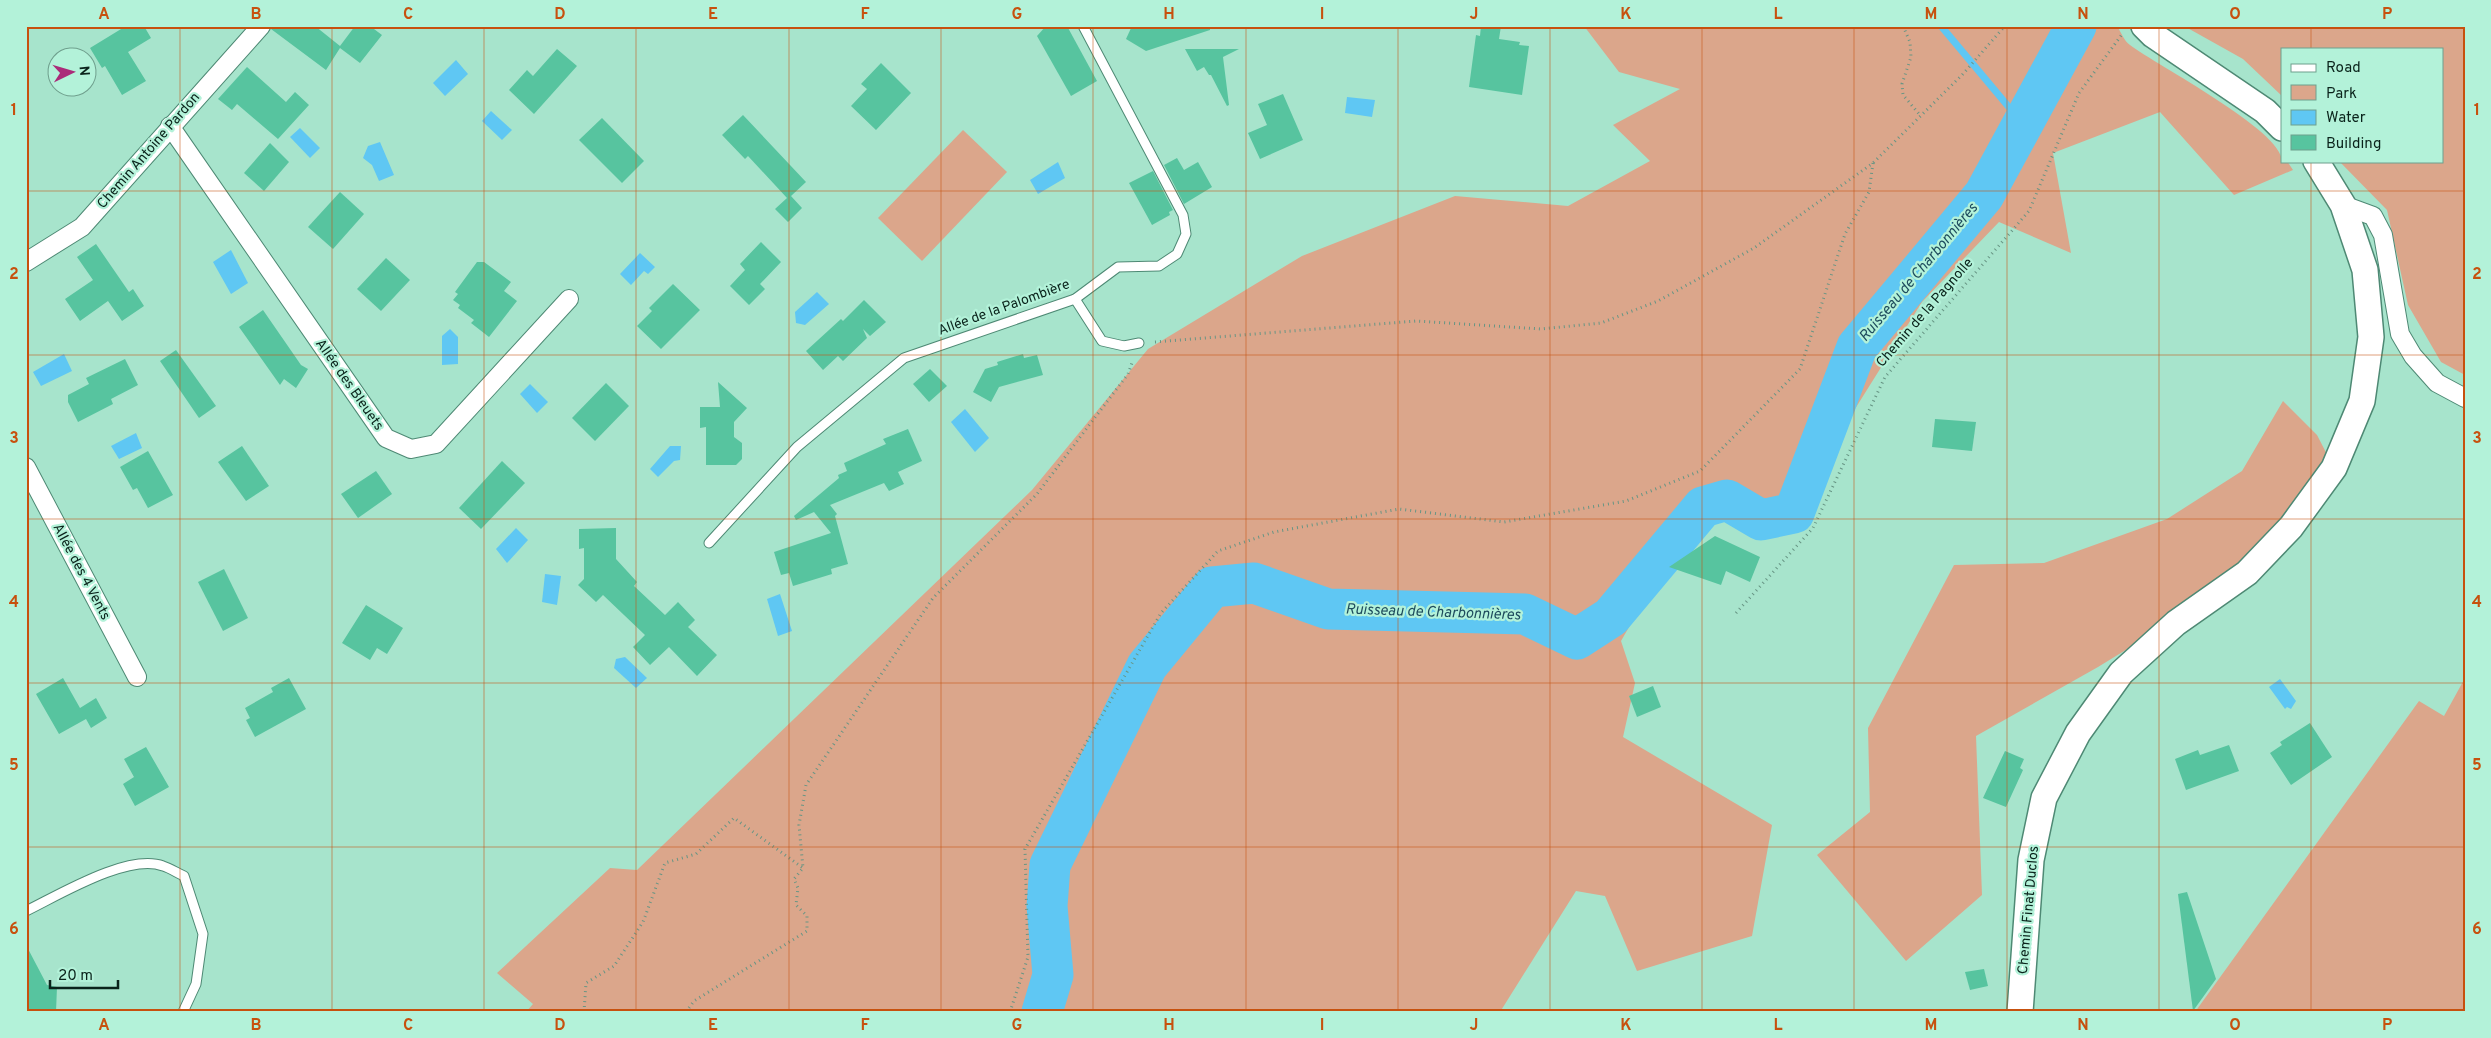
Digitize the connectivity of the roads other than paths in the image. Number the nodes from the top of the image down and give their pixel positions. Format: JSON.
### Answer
{"nodes":[{"id":1,"x":261,"y":26,"type":"edge"},
{"id":2,"x":1083,"y":26,"type":"edge"},
{"id":3,"x":2135,"y":27,"type":"edge"},
{"id":4,"x":170,"y":126,"type":"junction"},
{"id":5,"x":2281,"y":127,"type":"edge"},
{"id":6,"x":2317,"y":162,"type":"edge"},
{"id":7,"x":2343,"y":204,"type":"junction"},
{"id":8,"x":26,"y":262,"type":"edge"},
{"id":9,"x":570,"y":299,"type":"dead end"},
{"id":10,"x":1075,"y":299,"type":"junction"},
{"id":11,"x":1139,"y":343,"type":"road end"},
{"id":12,"x":2465,"y":398,"type":"edge"},
{"id":13,"x":26,"y":467,"type":"edge"},
{"id":14,"x":709,"y":543,"type":"dead end"},
{"id":15,"x":136,"y":677,"type":"dead end"},
{"id":16,"x":26,"y":911,"type":"edge"},
{"id":17,"x":183,"y":1012,"type":"edge"},
{"id":18,"x":2020,"y":1012,"type":"edge"}],
"edges":[{"from":1,"to":4,"type":"street","name":"Chemin Antoine Pardon"},
{"from":2,"to":10,"type":"lane","name":"Allée de la Palombière"},
{"from":3,"to":5,"type":"main road"},
{"from":4,"to":8,"type":"street","name":"Chemin Antoine Pardon"},
{"from":4,"to":9,"type":"street","name":"Allée des Bleuets"},
{"from":6,"to":7,"type":"main road","name":"Chemin Finat Duclos"},
{"from":7,"to":12,"type":"street"},
{"from":7,"to":18,"type":"main road","name":"Chemin Finat Duclos"},
{"from":10,"to":11,"type":"lane"},
{"from":10,"to":14,"type":"lane","name":"Allée de la Palombière"},
{"from":13,"to":15,"type":"street","name":"Allée des 4 Vents"},
{"from":16,"to":17,"type":"lane"}]}
